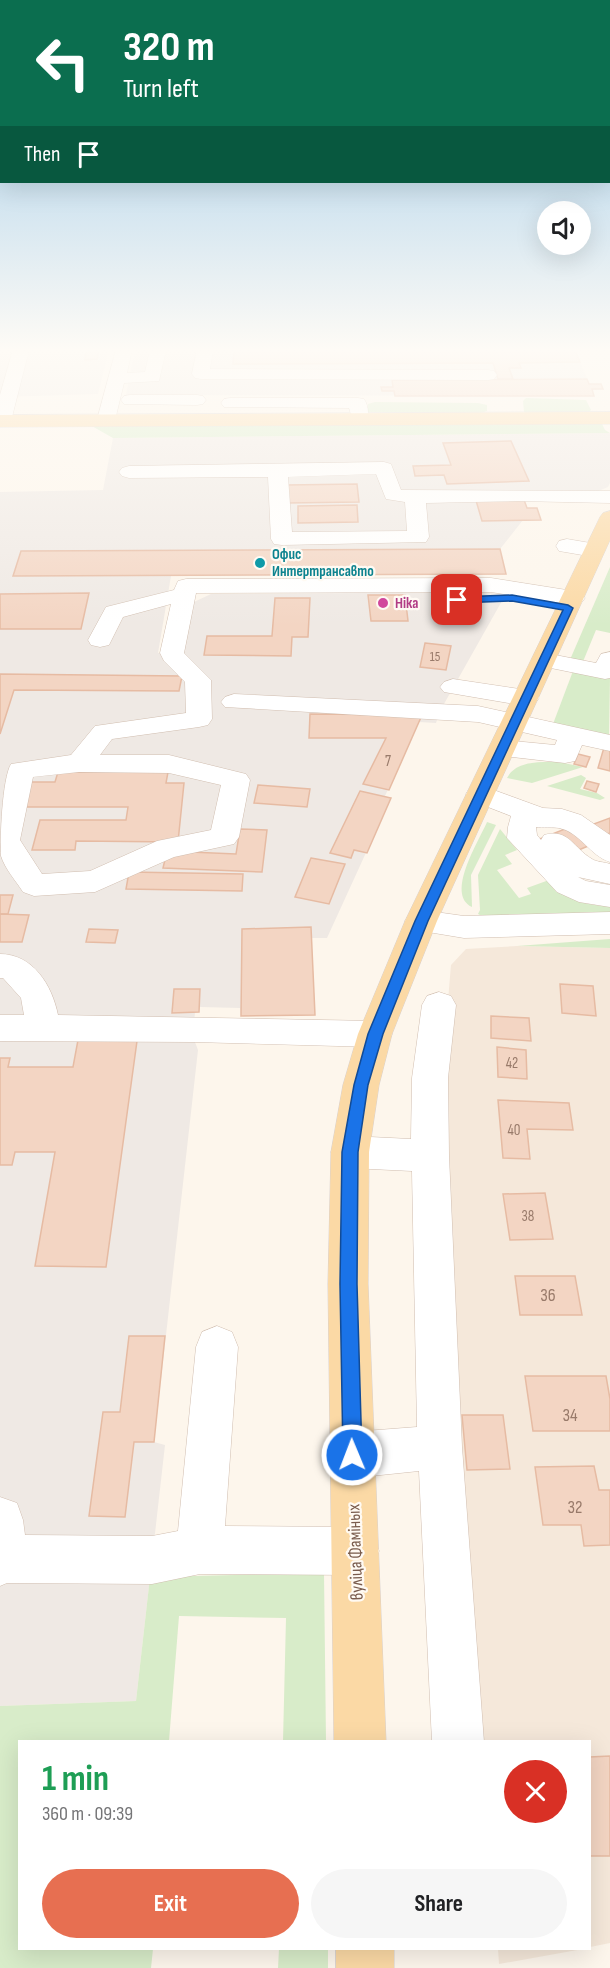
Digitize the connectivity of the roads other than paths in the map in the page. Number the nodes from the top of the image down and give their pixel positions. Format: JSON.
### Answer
{"nodes":[{"id":1,"x":278,"y":471,"type":"junction"},
{"id":2,"x":129,"y":472,"type":"dead end"},
{"id":3,"x":415,"y":497,"type":"junction"},
{"id":4,"x":610,"y":497,"type":"edge"},
{"id":5,"x":610,"y":517,"type":"edge"},
{"id":6,"x":567,"y":546,"type":"dead end"},
{"id":7,"x":600,"y":548,"type":"edge"},
{"id":8,"x":184,"y":597,"type":"junction"},
{"id":9,"x":411,"y":602,"type":"dead end"},
{"id":10,"x":571,"y":603,"type":"junction"},
{"id":11,"x":100,"y":640,"type":"dead end"},
{"id":12,"x":610,"y":659,"type":"edge"},
{"id":13,"x":545,"y":660,"type":"junction"},
{"id":14,"x":453,"y":687,"type":"dead end"},
{"id":15,"x":526,"y":698,"type":"junction"},
{"id":16,"x":234,"y":702,"type":"dead end"},
{"id":17,"x":514,"y":723,"type":"junction"},
{"id":18,"x":572,"y":735,"type":"junction"},
{"id":19,"x":610,"y":744,"type":"edge"},
{"id":20,"x":503,"y":748,"type":"junction"},
{"id":21,"x":79,"y":764,"type":"junction"},
{"id":22,"x":480,"y":794,"type":"junction"},
{"id":23,"x":532,"y":815,"type":"junction"},
{"id":24,"x":595,"y":847,"type":"edge"},
{"id":25,"x":610,"y":872,"type":"edge"},
{"id":26,"x":610,"y":896,"type":"edge"},
{"id":27,"x":421,"y":921,"type":"junction"},
{"id":28,"x":610,"y":924,"type":"edge"},
{"id":29,"x":0,"y":966,"type":"edge"},
{"id":30,"x":439,"y":1005,"type":"dead end"},
{"id":31,"x":0,"y":1028,"type":"edge"},
{"id":32,"x":43,"y":1028,"type":"junction"},
{"id":33,"x":375,"y":1034,"type":"junction"},
{"id":34,"x":350,"y":1152,"type":"junction"},
{"id":35,"x":430,"y":1156,"type":"junction"},
{"id":36,"x":217,"y":1347,"type":"dead end"},
{"id":37,"x":440,"y":1447,"type":"junction"},
{"id":38,"x":352,"y":1455,"type":"junction"},
{"id":39,"x":1,"y":1547,"type":"edge"},
{"id":40,"x":200,"y":1550,"type":"junction"},
{"id":41,"x":356,"y":1551,"type":"junction"},
{"id":42,"x":360,"y":1740,"type":"edge"},
{"id":43,"x":458,"y":1740,"type":"edge"},
{"id":44,"x":364,"y":1950,"type":"edge"},
{"id":45,"x":365,"y":1968,"type":"edge"}],
"edges":[{"from":1,"to":2,"type":"street"},
{"from":1,"to":3,"type":"street"},
{"from":1,"to":3,"type":"street"},
{"from":3,"to":4,"type":"street"},
{"from":5,"to":7,"type":"main road","name":"вуліца Фаміных"},
{"from":6,"to":7,"type":"street"},
{"from":7,"to":10,"type":"main road","name":"вуліца Фаміных"},
{"from":8,"to":10,"type":"street"},
{"from":8,"to":11,"type":"street"},
{"from":8,"to":21,"type":"street"},
{"from":9,"to":10,"type":"street"},
{"from":10,"to":13,"type":"main road","name":"вуліца Фаміных"},
{"from":12,"to":13,"type":"street"},
{"from":13,"to":15,"type":"main road","name":"вуліца Фаміных"},
{"from":14,"to":15,"type":"street"},
{"from":15,"to":17,"type":"main road","name":"вуліца Фаміных"},
{"from":16,"to":17,"type":"street"},
{"from":17,"to":18,"type":"street"},
{"from":17,"to":20,"type":"main road","name":"вуліца Фаміных"},
{"from":18,"to":19,"type":"street"},
{"from":18,"to":20,"type":"street"},
{"from":20,"to":22,"type":"main road","name":"вуліца Фаміных"},
{"from":21,"to":21,"type":"street"},
{"from":22,"to":23,"type":"street"},
{"from":22,"to":27,"type":"main road","name":"вуліца Фаміных"},
{"from":23,"to":24,"type":"street"},
{"from":23,"to":24,"type":"street"},
{"from":23,"to":25,"type":"street"},
{"from":23,"to":26,"type":"street"},
{"from":27,"to":28,"type":"street"},
{"from":27,"to":33,"type":"main road","name":"вуліца Фаміных"},
{"from":29,"to":32,"type":"street"},
{"from":30,"to":35,"type":"street"},
{"from":31,"to":32,"type":"street"},
{"from":32,"to":33,"type":"street"},
{"from":33,"to":34,"type":"main road","name":"вуліца Фаміных"},
{"from":34,"to":35,"type":"street"},
{"from":34,"to":38,"type":"main road","name":"вуліца Фаміных"},
{"from":35,"to":37,"type":"street"},
{"from":36,"to":40,"type":"street"},
{"from":37,"to":38,"type":"street"},
{"from":37,"to":43,"type":"street"},
{"from":38,"to":41,"type":"main road","name":"вуліца Фаміных"},
{"from":39,"to":40,"type":"street"},
{"from":40,"to":41,"type":"street"},
{"from":41,"to":42,"type":"main road","name":"вуліца Фаміных"},
{"from":44,"to":45,"type":"main road"}]}
